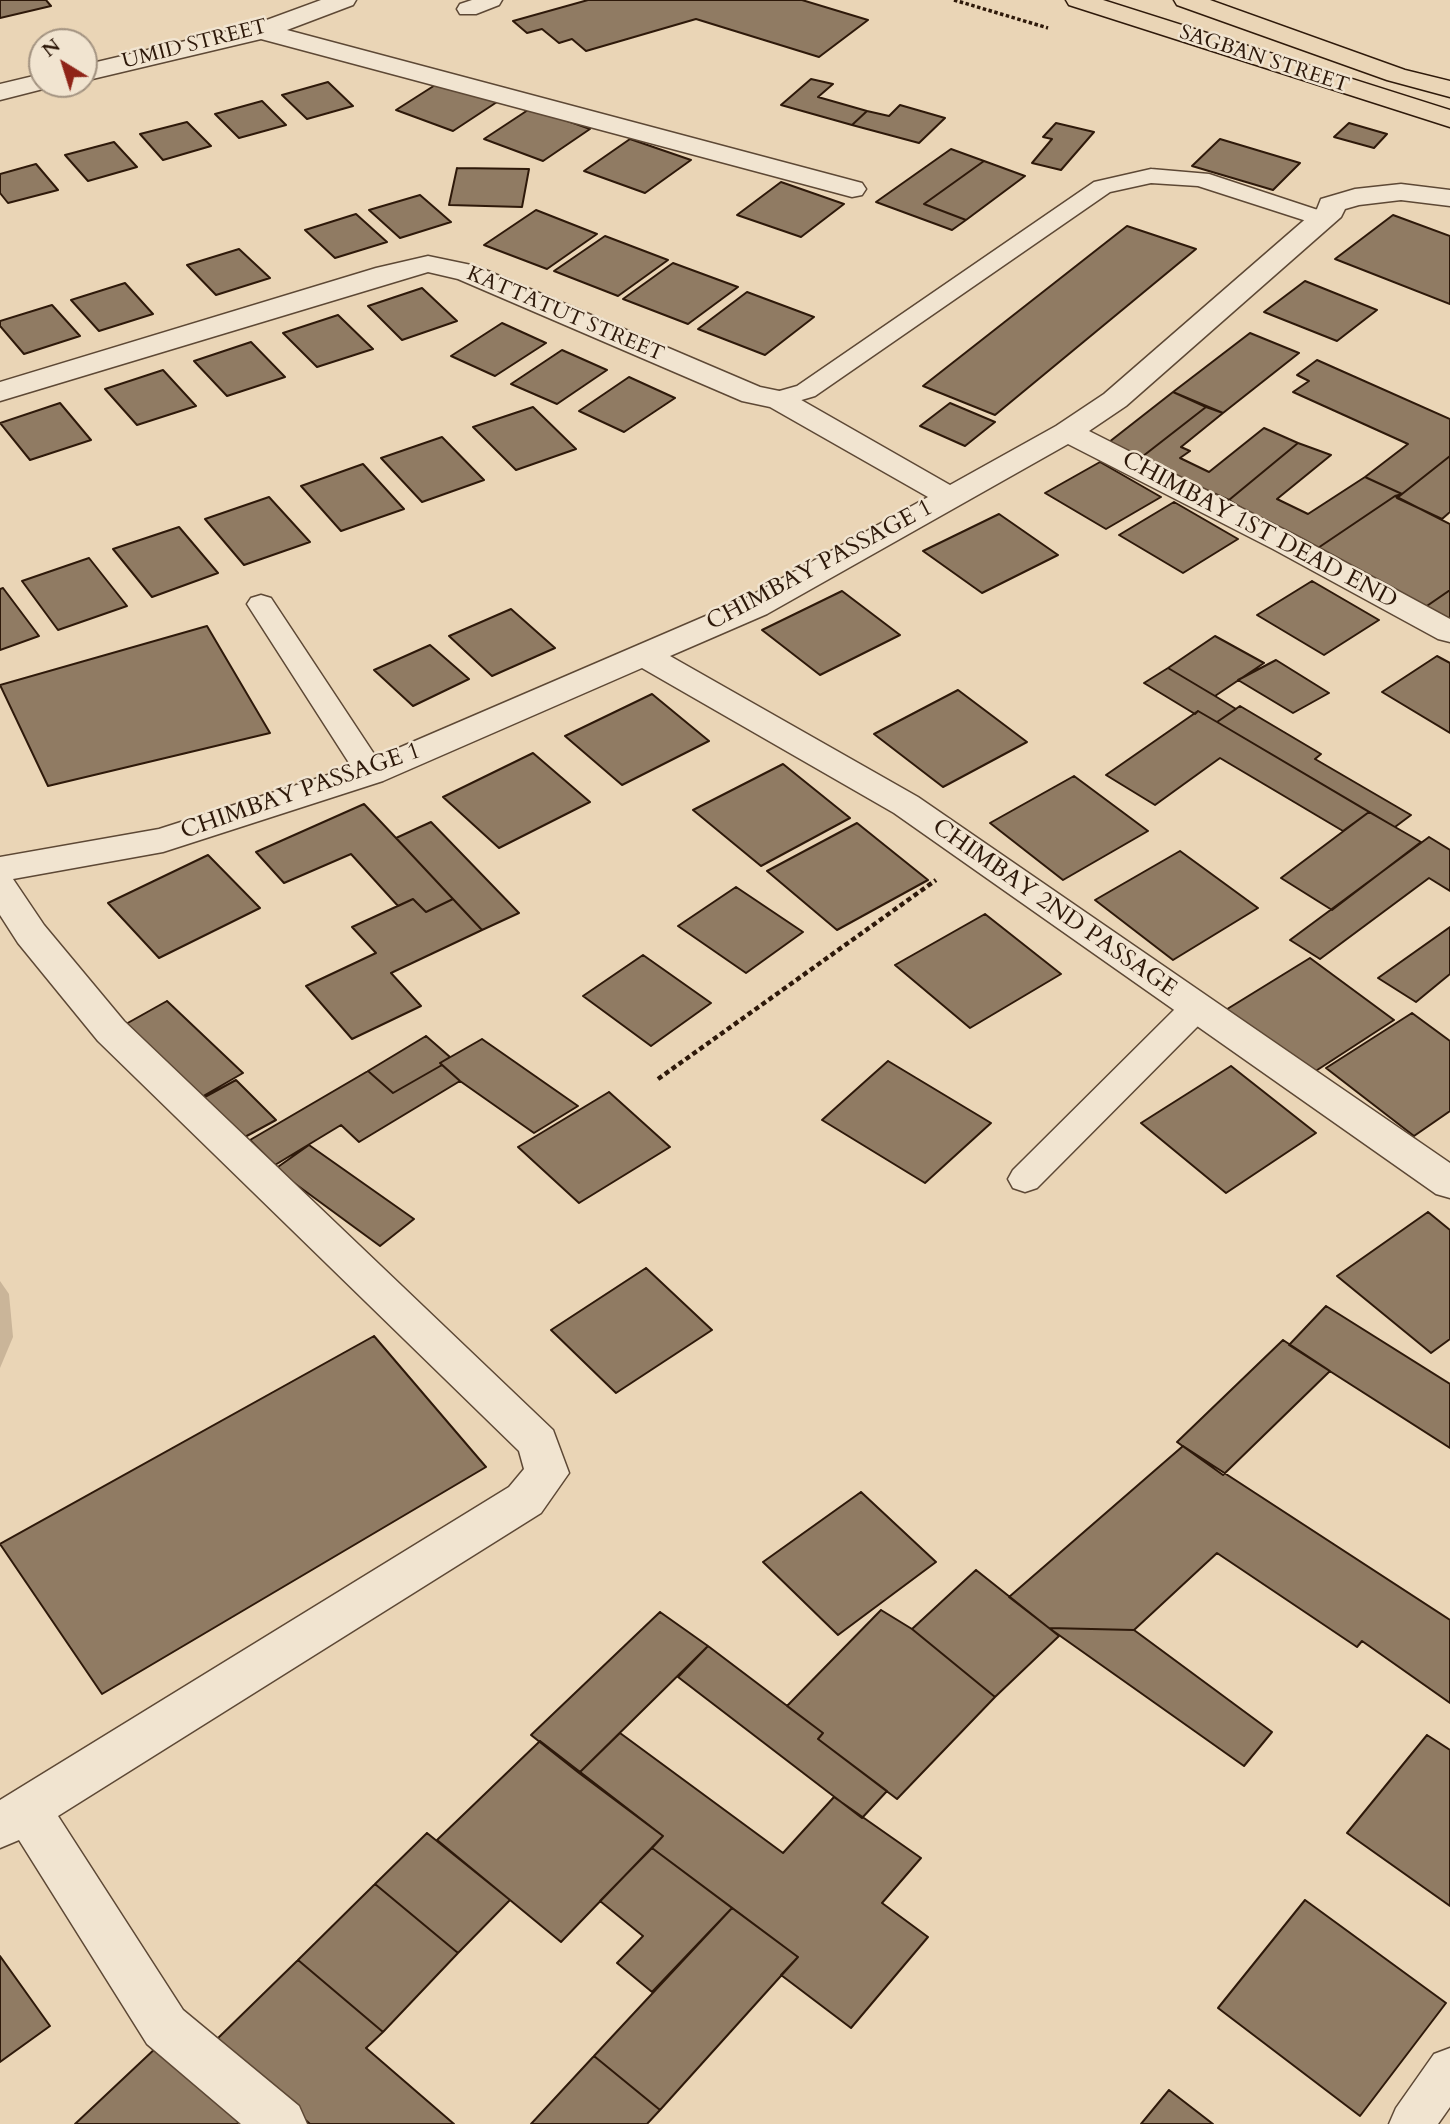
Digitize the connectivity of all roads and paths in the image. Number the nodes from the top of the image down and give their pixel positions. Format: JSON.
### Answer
{"nodes":[{"id":1,"x":344,"y":0,"type":"edge"},
{"id":2,"x":491,"y":0,"type":"edge"},
{"id":3,"x":1078,"y":0,"type":"edge"},
{"id":4,"x":1186,"y":0,"type":"edge"},
{"id":5,"x":468,"y":9,"type":"dead end"},
{"id":6,"x":261,"y":31,"type":"junction"},
{"id":7,"x":98,"y":70,"type":"edge"},
{"id":8,"x":28,"y":85,"type":"edge"},
{"id":9,"x":1450,"y":89,"type":"edge"},
{"id":10,"x":0,"y":92,"type":"edge"},
{"id":11,"x":1450,"y":119,"type":"edge"},
{"id":12,"x":852,"y":189,"type":"dead end"},
{"id":13,"x":1450,"y":198,"type":"edge"},
{"id":14,"x":1322,"y":219,"type":"junction"},
{"id":15,"x":0,"y":392,"type":"edge"},
{"id":16,"x":778,"y":399,"type":"junction"},
{"id":17,"x":1067,"y":432,"type":"junction"},
{"id":18,"x":948,"y":496,"type":"junction"},
{"id":19,"x":261,"y":604,"type":"dead end"},
{"id":20,"x":1450,"y":632,"type":"edge"},
{"id":21,"x":644,"y":655,"type":"junction"},
{"id":22,"x":371,"y":773,"type":"junction"},
{"id":23,"x":974,"y":853,"type":"junction"},
{"id":24,"x":0,"y":869,"type":"edge"},
{"id":25,"x":0,"y":887,"type":"edge"},
{"id":26,"x":1196,"y":1009,"type":"junction"},
{"id":27,"x":658,"y":1079,"type":"dead end"},
{"id":28,"x":1025,"y":1179,"type":"dead end"},
{"id":29,"x":1450,"y":1183,"type":"edge"},
{"id":30,"x":14,"y":1818,"type":"edge"},
{"id":31,"x":1450,"y":2069,"type":"edge"},
{"id":32,"x":281,"y":2124,"type":"edge"},
{"id":33,"x":1412,"y":2124,"type":"edge"}],
"edges":[{"from":1,"to":6,"type":"street","name":"UMID STREET"},
{"from":2,"to":5,"type":"lane"},
{"from":3,"to":11,"type":"main road","name":"SAGBAN STREET"},
{"from":4,"to":9,"type":"main road","name":"SAGBAN STREET"},
{"from":6,"to":7,"type":"street","name":"UMID STREET"},
{"from":6,"to":12,"type":"street"},
{"from":8,"to":10,"type":"street"},
{"from":13,"to":14,"type":"street","name":"CHIMBAY PASSAGE 1"},
{"from":14,"to":16,"type":"lane"},
{"from":14,"to":17,"type":"street","name":"CHIMBAY PASSAGE 1"},
{"from":15,"to":16,"type":"street","name":"KATTATUT STREET"},
{"from":16,"to":18,"type":"street","name":"KATTATUT STREET"},
{"from":17,"to":18,"type":"street","name":"CHIMBAY PASSAGE 1"},
{"from":17,"to":20,"type":"street","name":"CHIMBAY 1ST DEAD END"},
{"from":18,"to":21,"type":"street","name":"CHIMBAY PASSAGE 1"},
{"from":19,"to":22,"type":"lane"},
{"from":21,"to":22,"type":"street","name":"CHIMBAY PASSAGE 1"},
{"from":21,"to":23,"type":"street","name":"CHIMBAY 2ND PASSAGE"},
{"from":22,"to":24,"type":"street","name":"CHIMBAY PASSAGE 1"},
{"from":23,"to":26,"type":"street","name":"CHIMBAY 2ND PASSAGE"},
{"from":23,"to":27,"type":"path"},
{"from":25,"to":30,"type":"street"},
{"from":26,"to":28,"type":"lane"},
{"from":26,"to":29,"type":"street","name":"CHIMBAY 2ND PASSAGE"},
{"from":30,"to":32,"type":"street"},
{"from":31,"to":33,"type":"lane"}]}
